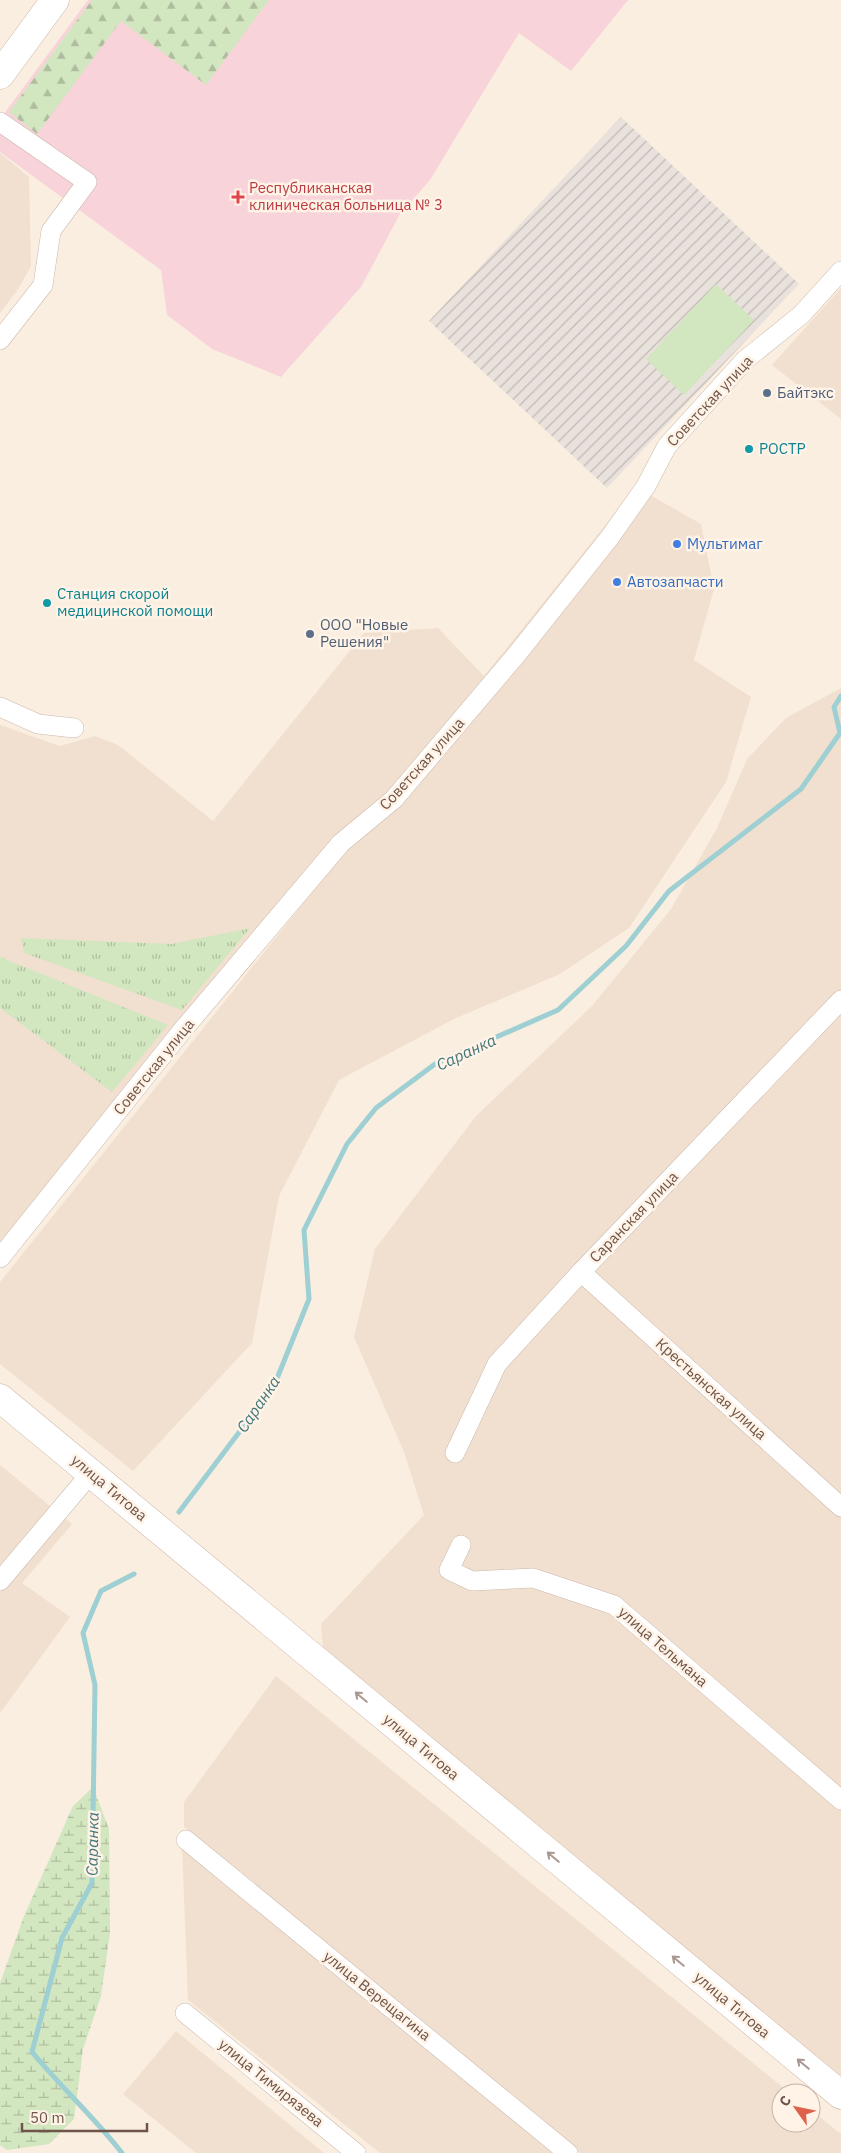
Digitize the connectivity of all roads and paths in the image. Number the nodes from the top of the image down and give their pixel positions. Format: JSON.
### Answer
{"nodes":[{"id":1,"x":55,"y":0,"type":"edge"},
{"id":2,"x":0,"y":75,"type":"edge"},
{"id":3,"x":0,"y":122,"type":"edge"},
{"id":4,"x":841,"y":271,"type":"edge"},
{"id":5,"x":0,"y":340,"type":"edge"},
{"id":6,"x":0,"y":707,"type":"edge"},
{"id":7,"x":74,"y":728,"type":"dead end"},
{"id":8,"x":838,"y":1008,"type":"edge"},
{"id":9,"x":0,"y":1258,"type":"edge"},
{"id":10,"x":581,"y":1272,"type":"junction"},
{"id":11,"x":0,"y":1398,"type":"edge"},
{"id":12,"x":455,"y":1453,"type":"dead end"},
{"id":13,"x":91,"y":1473,"type":"junction"},
{"id":14,"x":841,"y":1507,"type":"edge"},
{"id":15,"x":461,"y":1545,"type":"dead end"},
{"id":16,"x":0,"y":1581,"type":"edge"},
{"id":17,"x":841,"y":1800,"type":"edge"},
{"id":18,"x":186,"y":1840,"type":"dead end"},
{"id":19,"x":185,"y":2013,"type":"dead end"},
{"id":20,"x":841,"y":2096,"type":"edge"},
{"id":21,"x":356,"y":2153,"type":"edge"},
{"id":22,"x":568,"y":2153,"type":"edge"}],
"edges":[{"from":1,"to":2,"type":"main road"},
{"from":3,"to":5,"type":"street"},
{"from":4,"to":9,"type":"street","name":"Советская улица"},
{"from":6,"to":7,"type":"street"},
{"from":8,"to":10,"type":"street","name":"Саранская улица"},
{"from":10,"to":12,"type":"street","name":"Саранская улица"},
{"from":10,"to":14,"type":"street","name":"Крестьянская улица"},
{"from":11,"to":13,"type":"main road","name":"улица Титова"},
{"from":13,"to":16,"type":"street"},
{"from":20,"to":13,"type":"main road","name":"улица Титова","one_way":true},
{"from":15,"to":17,"type":"street","name":"улица Тельмана"},
{"from":18,"to":22,"type":"street","name":"улица Верещагина"},
{"from":19,"to":21,"type":"street","name":"улица Тимирязева"}]}
